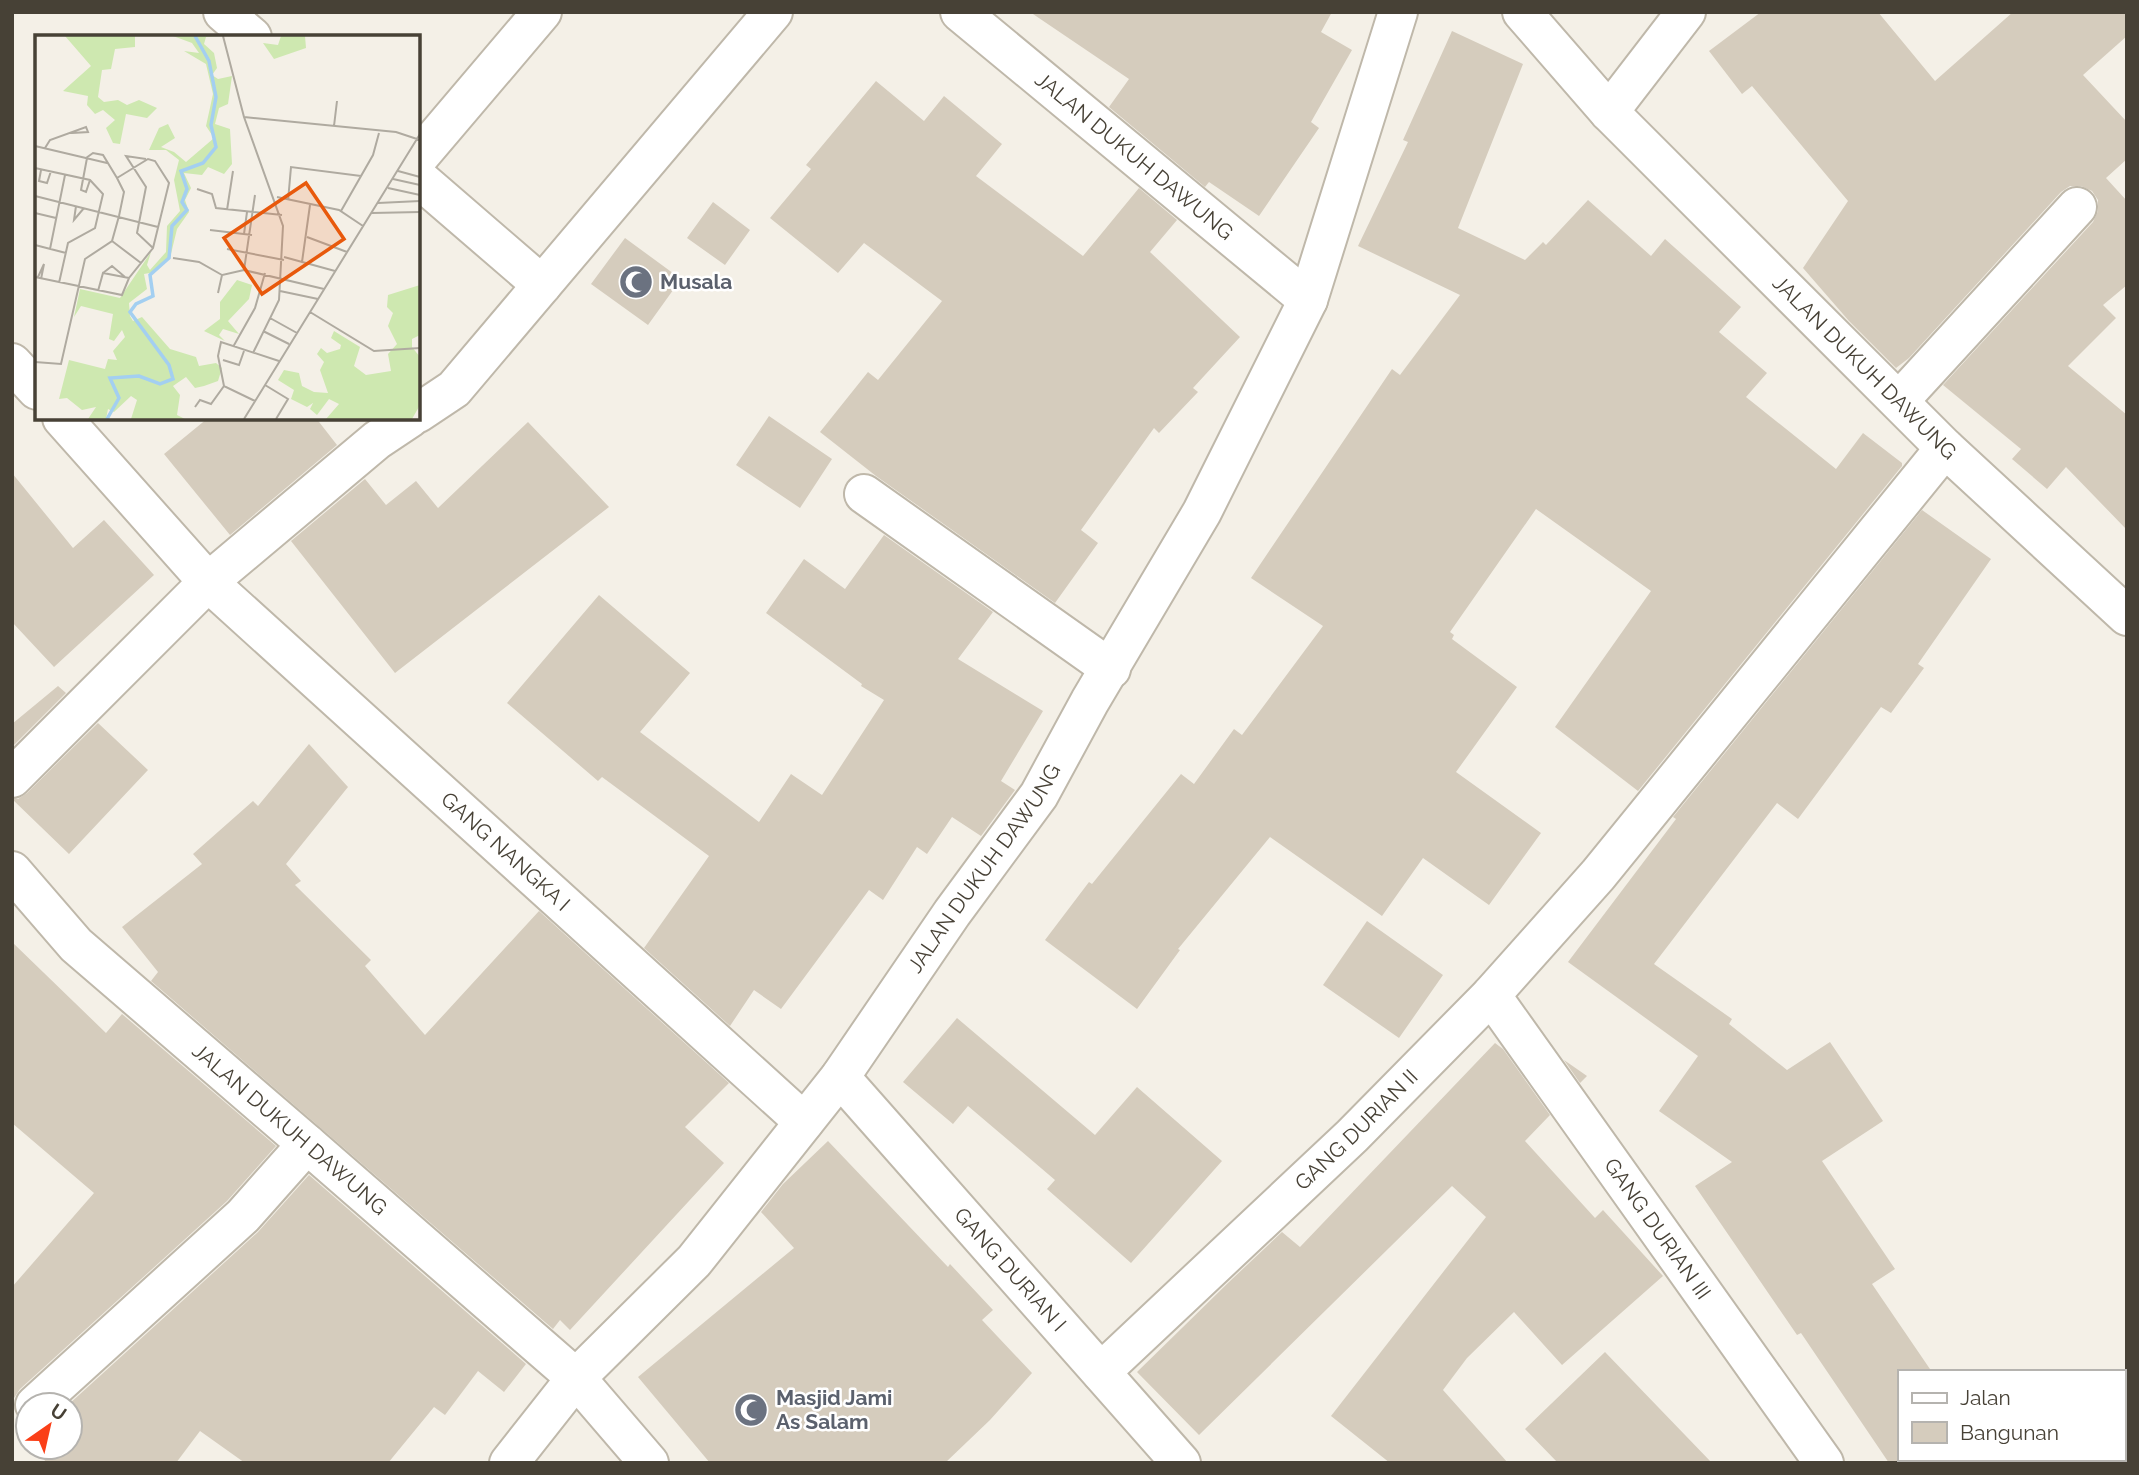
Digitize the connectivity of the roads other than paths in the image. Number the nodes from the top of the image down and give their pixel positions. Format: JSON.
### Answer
{"nodes":[{"id":1,"x":223,"y":12,"type":"edge"},
{"id":2,"x":542,"y":12,"type":"edge"},
{"id":3,"x":773,"y":12,"type":"edge"},
{"id":4,"x":960,"y":12,"type":"edge"},
{"id":5,"x":1398,"y":12,"type":"edge"},
{"id":6,"x":1522,"y":12,"type":"edge"},
{"id":7,"x":1686,"y":12,"type":"edge"},
{"id":8,"x":250,"y":35,"type":"edge"},
{"id":9,"x":1609,"y":111,"type":"junction"},
{"id":10,"x":420,"y":156,"type":"edge"},
{"id":11,"x":420,"y":180,"type":"edge"},
{"id":12,"x":2077,"y":207,"type":"dead end"},
{"id":13,"x":542,"y":285,"type":"junction"},
{"id":14,"x":1308,"y":300,"type":"junction"},
{"id":15,"x":12,"y":363,"type":"edge"},
{"id":16,"x":35,"y":388,"type":"edge"},
{"id":17,"x":1899,"y":401,"type":"junction"},
{"id":18,"x":420,"y":412,"type":"edge"},
{"id":19,"x":64,"y":420,"type":"edge"},
{"id":20,"x":407,"y":420,"type":"edge"},
{"id":21,"x":1945,"y":448,"type":"junction"},
{"id":22,"x":864,"y":494,"type":"dead end"},
{"id":23,"x":208,"y":582,"type":"junction"},
{"id":24,"x":2127,"y":616,"type":"edge"},
{"id":25,"x":1111,"y":669,"type":"junction"},
{"id":26,"x":12,"y":778,"type":"edge"},
{"id":27,"x":12,"y":871,"type":"edge"},
{"id":28,"x":1491,"y":995,"type":"junction"},
{"id":29,"x":840,"y":1077,"type":"junction"},
{"id":30,"x":804,"y":1122,"type":"junction"},
{"id":31,"x":307,"y":1144,"type":"junction"},
{"id":32,"x":1101,"y":1372,"type":"junction"},
{"id":33,"x":576,"y":1378,"type":"junction"},
{"id":34,"x":50,"y":1391,"type":"edge"},
{"id":35,"x":509,"y":1463,"type":"edge"},
{"id":36,"x":649,"y":1463,"type":"edge"},
{"id":37,"x":1181,"y":1463,"type":"edge"},
{"id":38,"x":1824,"y":1463,"type":"edge"}],
"edges":[{"from":1,"to":8,"type":"street"},
{"from":2,"to":10,"type":"street"},
{"from":3,"to":13,"type":"street"},
{"from":4,"to":14,"type":"street","name":"JALAN DUKUH DAWUNG"},
{"from":5,"to":14,"type":"street","name":"JALAN DUKUH DAWUNG"},
{"from":6,"to":9,"type":"street","name":"JALAN DUKUH DAWUNG"},
{"from":7,"to":9,"type":"street"},
{"from":9,"to":17,"type":"street","name":"JALAN DUKUH DAWUNG"},
{"from":11,"to":13,"type":"street"},
{"from":12,"to":17,"type":"street"},
{"from":13,"to":18,"type":"street"},
{"from":14,"to":25,"type":"street","name":"JALAN DUKUH DAWUNG"},
{"from":15,"to":16,"type":"street"},
{"from":17,"to":21,"type":"street","name":"JALAN DUKUH DAWUNG"},
{"from":19,"to":23,"type":"street"},
{"from":20,"to":23,"type":"street"},
{"from":21,"to":24,"type":"street","name":"JALAN DUKUH DAWUNG"},
{"from":21,"to":28,"type":"street","name":"GANG DURIAN II"},
{"from":22,"to":25,"type":"street"},
{"from":23,"to":26,"type":"street"},
{"from":23,"to":30,"type":"street","name":"GANG NANGKA I"},
{"from":25,"to":29,"type":"street","name":"JALAN DUKUH DAWUNG"},
{"from":27,"to":31,"type":"street","name":"JALAN DUKUH DAWUNG"},
{"from":28,"to":32,"type":"street","name":"GANG DURIAN II"},
{"from":28,"to":38,"type":"street","name":"GANG DURIAN III"},
{"from":29,"to":30,"type":"street","name":"JALAN DUKUH DAWUNG"},
{"from":29,"to":32,"type":"street","name":"GANG DURIAN I"},
{"from":30,"to":33,"type":"street","name":"JALAN DUKUH DAWUNG"},
{"from":31,"to":33,"type":"street","name":"JALAN DUKUH DAWUNG"},
{"from":31,"to":34,"type":"street"},
{"from":32,"to":37,"type":"street","name":"GANG DURIAN I"},
{"from":33,"to":35,"type":"street","name":"JALAN DUKUH DAWUNG"},
{"from":33,"to":36,"type":"street","name":"JALAN DUKUH DAWUNG"}]}
